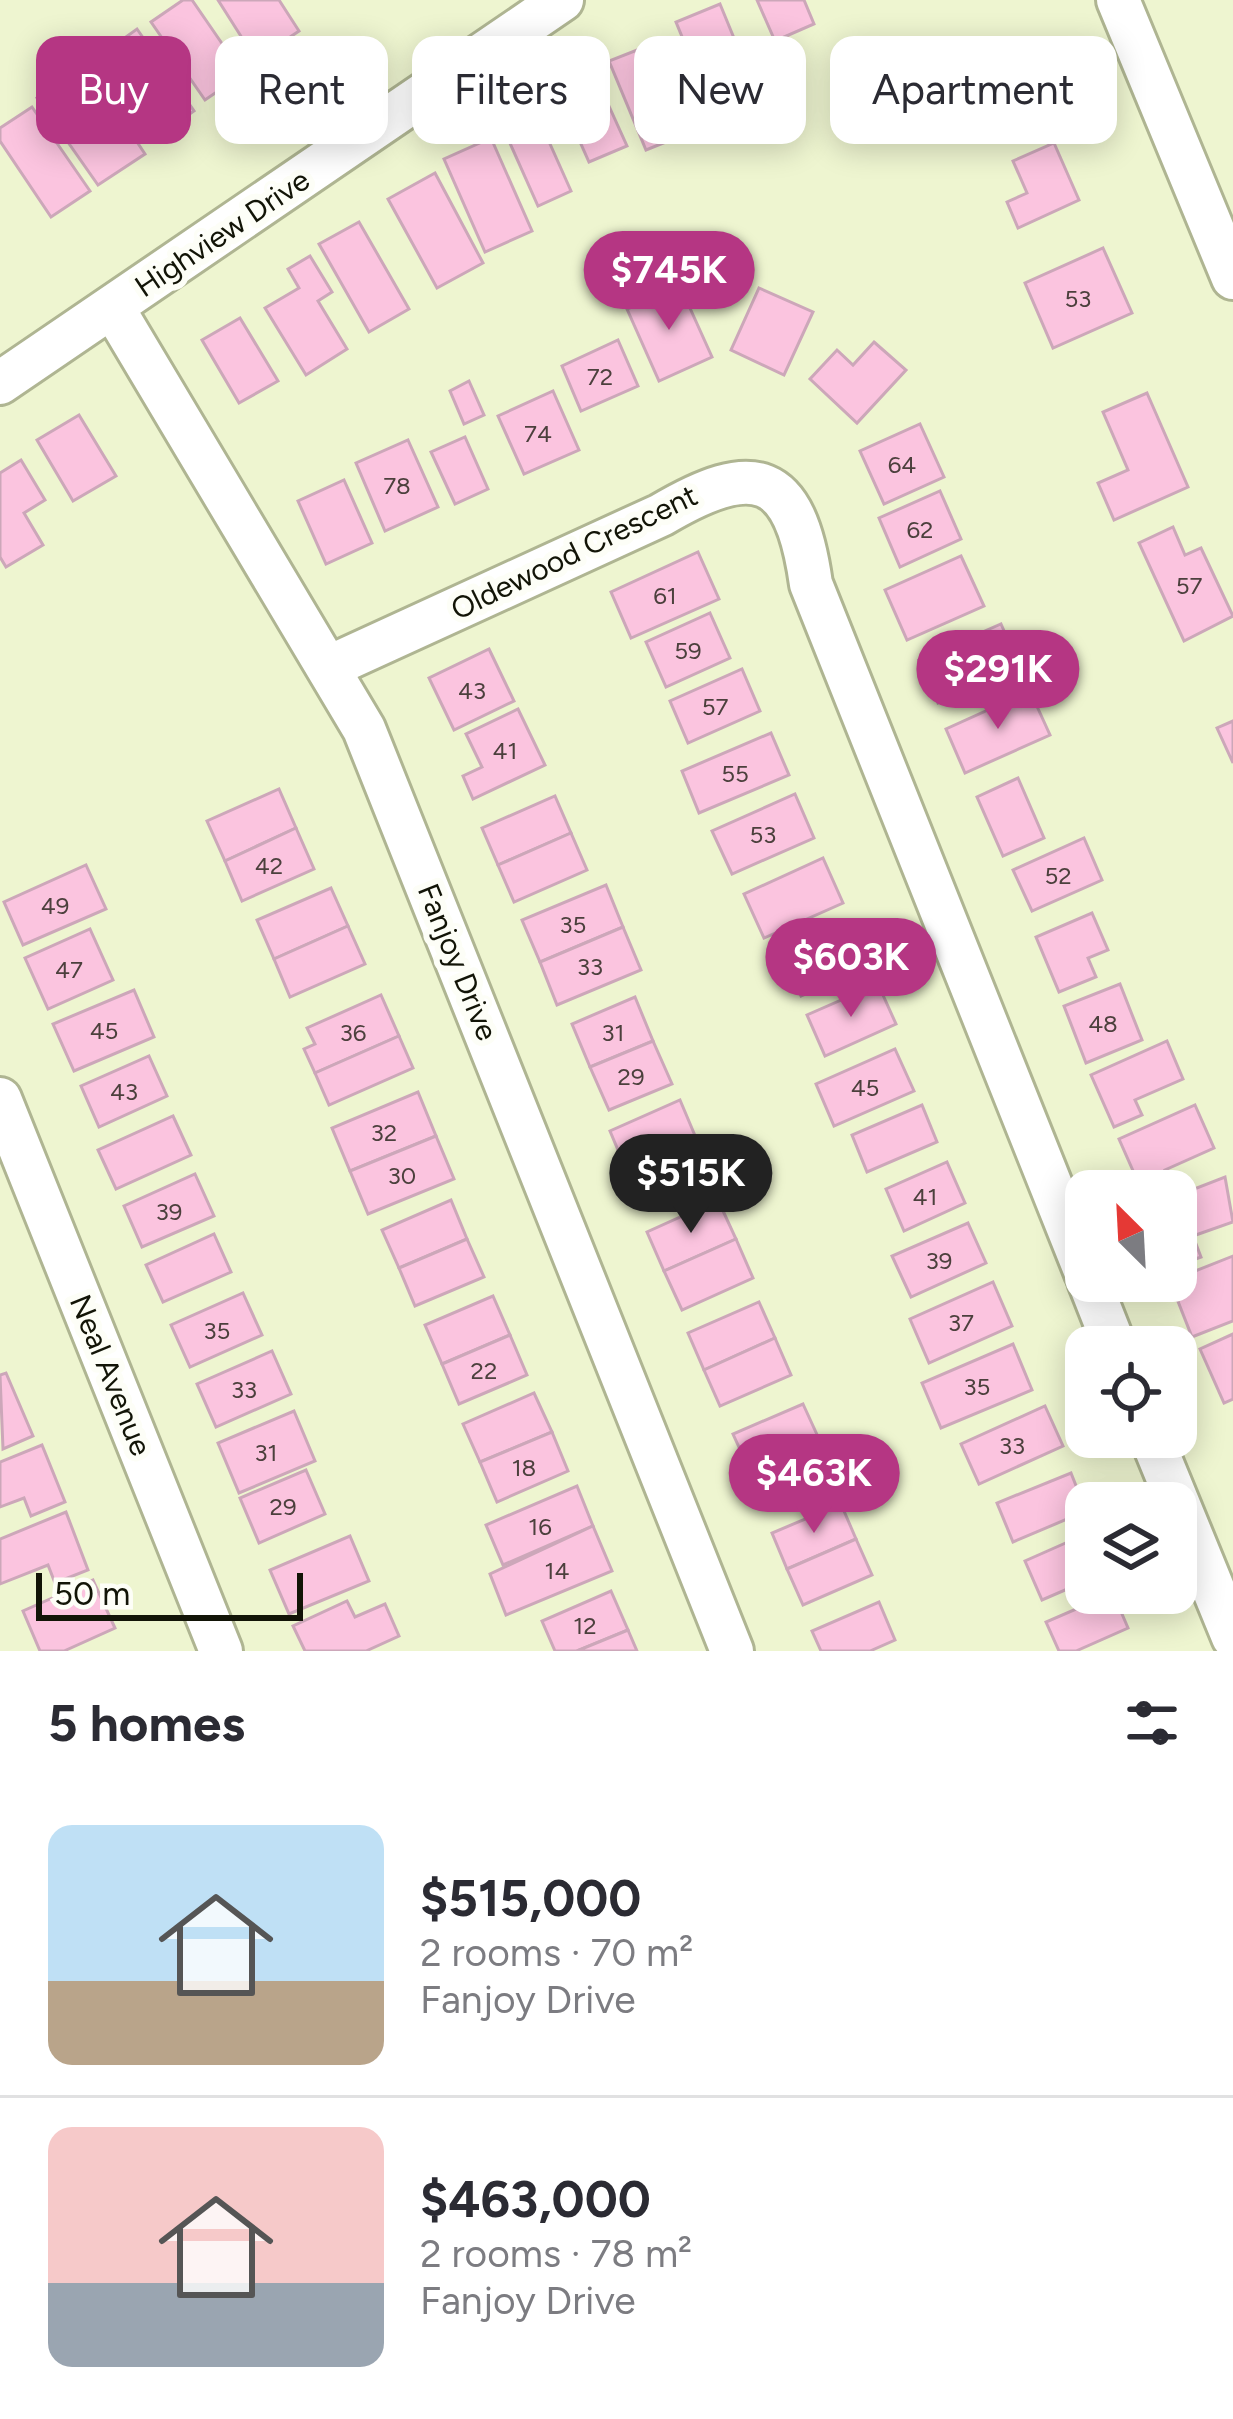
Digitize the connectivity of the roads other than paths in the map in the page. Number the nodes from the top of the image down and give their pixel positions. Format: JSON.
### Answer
{"nodes":[{"id":1,"x":562,"y":0,"type":"edge"},
{"id":2,"x":1118,"y":0,"type":"edge"},
{"id":3,"x":1230,"y":262,"type":"edge"},
{"id":4,"x":112,"y":308,"type":"junction"},
{"id":5,"x":0,"y":383,"type":"edge"},
{"id":6,"x":329,"y":667,"type":"junction"},
{"id":7,"x":0,"y":1100,"type":"edge"},
{"id":8,"x":1065,"y":1219,"type":"edge"},
{"id":9,"x":1160,"y":1458,"type":"edge"},
{"id":10,"x":1233,"y":1637,"type":"edge"},
{"id":11,"x":221,"y":1651,"type":"edge"},
{"id":12,"x":732,"y":1651,"type":"edge"}],
"edges":[{"from":1,"to":4,"type":"street","name":"Highview Drive"},
{"from":2,"to":3,"type":"street"},
{"from":4,"to":5,"type":"street","name":"Highview Drive"},
{"from":4,"to":6,"type":"street","name":"Fanjoy Drive"},
{"from":6,"to":8,"type":"street","name":"Oldewood Crescent"},
{"from":6,"to":12,"type":"street","name":"Fanjoy Drive"},
{"from":7,"to":11,"type":"street","name":"Neal Avenue"},
{"from":9,"to":10,"type":"street"}]}
